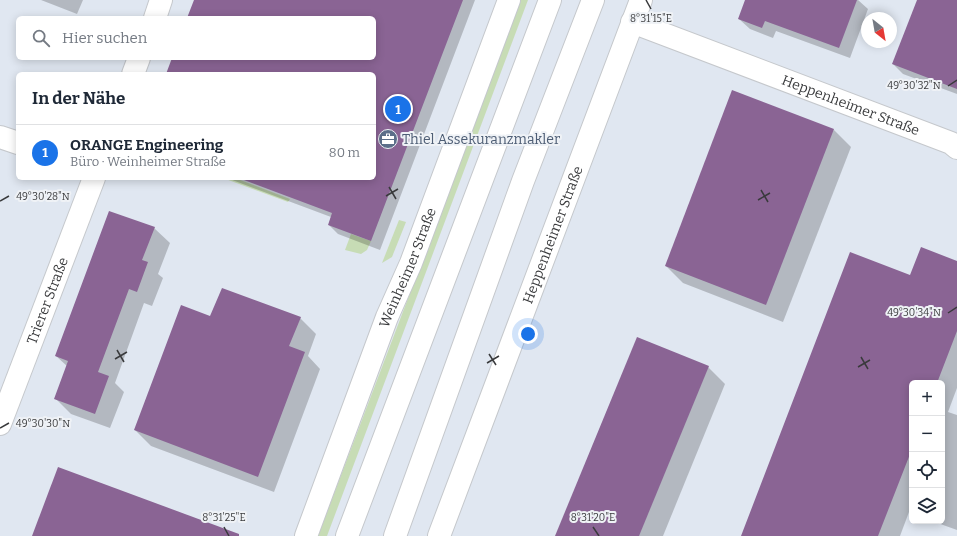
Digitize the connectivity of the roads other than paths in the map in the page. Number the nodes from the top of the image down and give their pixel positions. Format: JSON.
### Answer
{"nodes":[{"id":1,"x":161,"y":0,"type":"edge"},
{"id":2,"x":509,"y":0,"type":"edge"},
{"id":3,"x":550,"y":0,"type":"edge"},
{"id":4,"x":592,"y":0,"type":"edge"},
{"id":5,"x":641,"y":0,"type":"edge"},
{"id":6,"x":156,"y":16,"type":"edge"},
{"id":7,"x":632,"y":22,"type":"junction"},
{"id":8,"x":138,"y":60,"type":"edge"},
{"id":9,"x":134,"y":72,"type":"edge"},
{"id":10,"x":0,"y":136,"type":"edge"},
{"id":11,"x":16,"y":142,"type":"edge"},
{"id":12,"x":957,"y":148,"type":"edge"},
{"id":13,"x":93,"y":180,"type":"edge"},
{"id":14,"x":0,"y":424,"type":"edge"},
{"id":15,"x":306,"y":536,"type":"edge"},
{"id":16,"x":347,"y":536,"type":"edge"},
{"id":17,"x":395,"y":536,"type":"edge"},
{"id":18,"x":438,"y":536,"type":"edge"}],
"edges":[{"from":1,"to":6,"type":"main road"},
{"from":2,"to":15,"type":"main road","name":"Weinheimer Straße"},
{"from":3,"to":16,"type":"main road"},
{"from":4,"to":17,"type":"main road"},
{"from":5,"to":7,"type":"main road","name":"Heppenheimer Straße"},
{"from":7,"to":12,"type":"main road","name":"Heppenheimer Straße"},
{"from":7,"to":18,"type":"main road","name":"Heppenheimer Straße"},
{"from":8,"to":9,"type":"main road"},
{"from":10,"to":11,"type":"main road"},
{"from":13,"to":14,"type":"main road","name":"Trierer Straße"}]}
